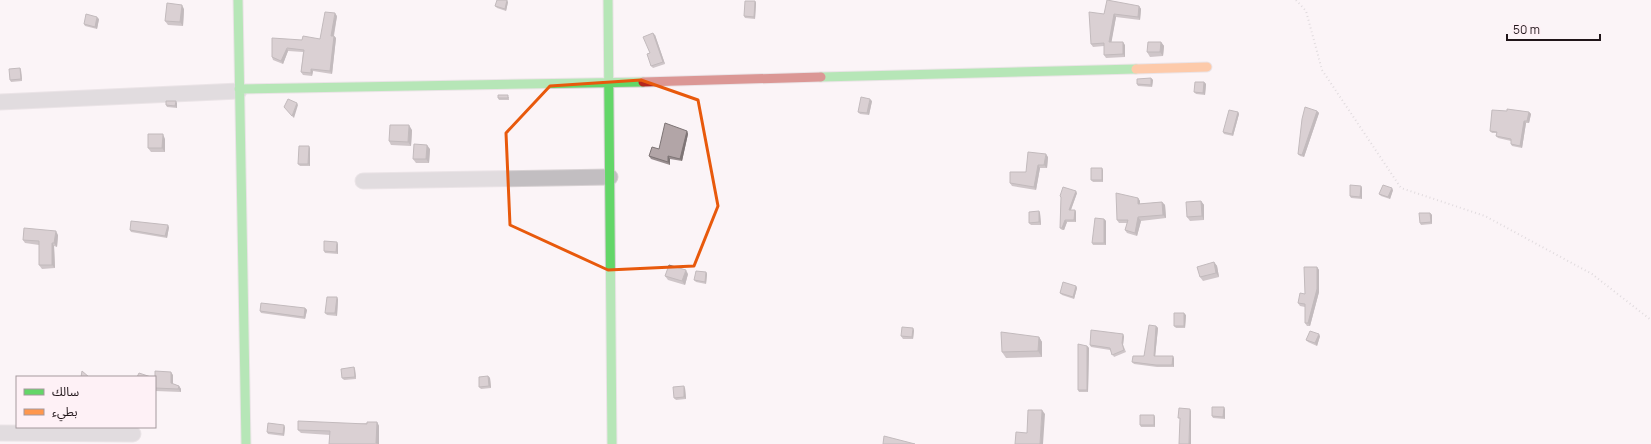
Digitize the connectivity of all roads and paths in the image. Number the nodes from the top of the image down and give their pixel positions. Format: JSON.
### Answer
{"nodes":[{"id":1,"x":238,"y":0,"type":"edge"},
{"id":2,"x":608,"y":0,"type":"edge"},
{"id":3,"x":1296,"y":0,"type":"edge"},
{"id":4,"x":1207,"y":67,"type":"dead end"},
{"id":5,"x":609,"y":83,"type":"junction"},
{"id":6,"x":239,"y":90,"type":"junction"},
{"id":7,"x":0,"y":102,"type":"edge"},
{"id":8,"x":610,"y":177,"type":"junction"},
{"id":9,"x":363,"y":181,"type":"dead end"},
{"id":10,"x":1651,"y":320,"type":"edge"},
{"id":11,"x":0,"y":433,"type":"edge"},
{"id":12,"x":133,"y":434,"type":"dead end"},
{"id":13,"x":246,"y":444,"type":"edge"},
{"id":14,"x":612,"y":444,"type":"edge"}],
"edges":[{"from":1,"to":6,"type":"street"},
{"from":2,"to":5,"type":"street"},
{"from":3,"to":10,"type":"path"},
{"from":4,"to":5,"type":"street"},
{"from":5,"to":6,"type":"street"},
{"from":5,"to":8,"type":"street"},
{"from":6,"to":7,"type":"street"},
{"from":6,"to":13,"type":"street"},
{"from":8,"to":9,"type":"street"},
{"from":8,"to":14,"type":"street"},
{"from":11,"to":12,"type":"street"}]}
